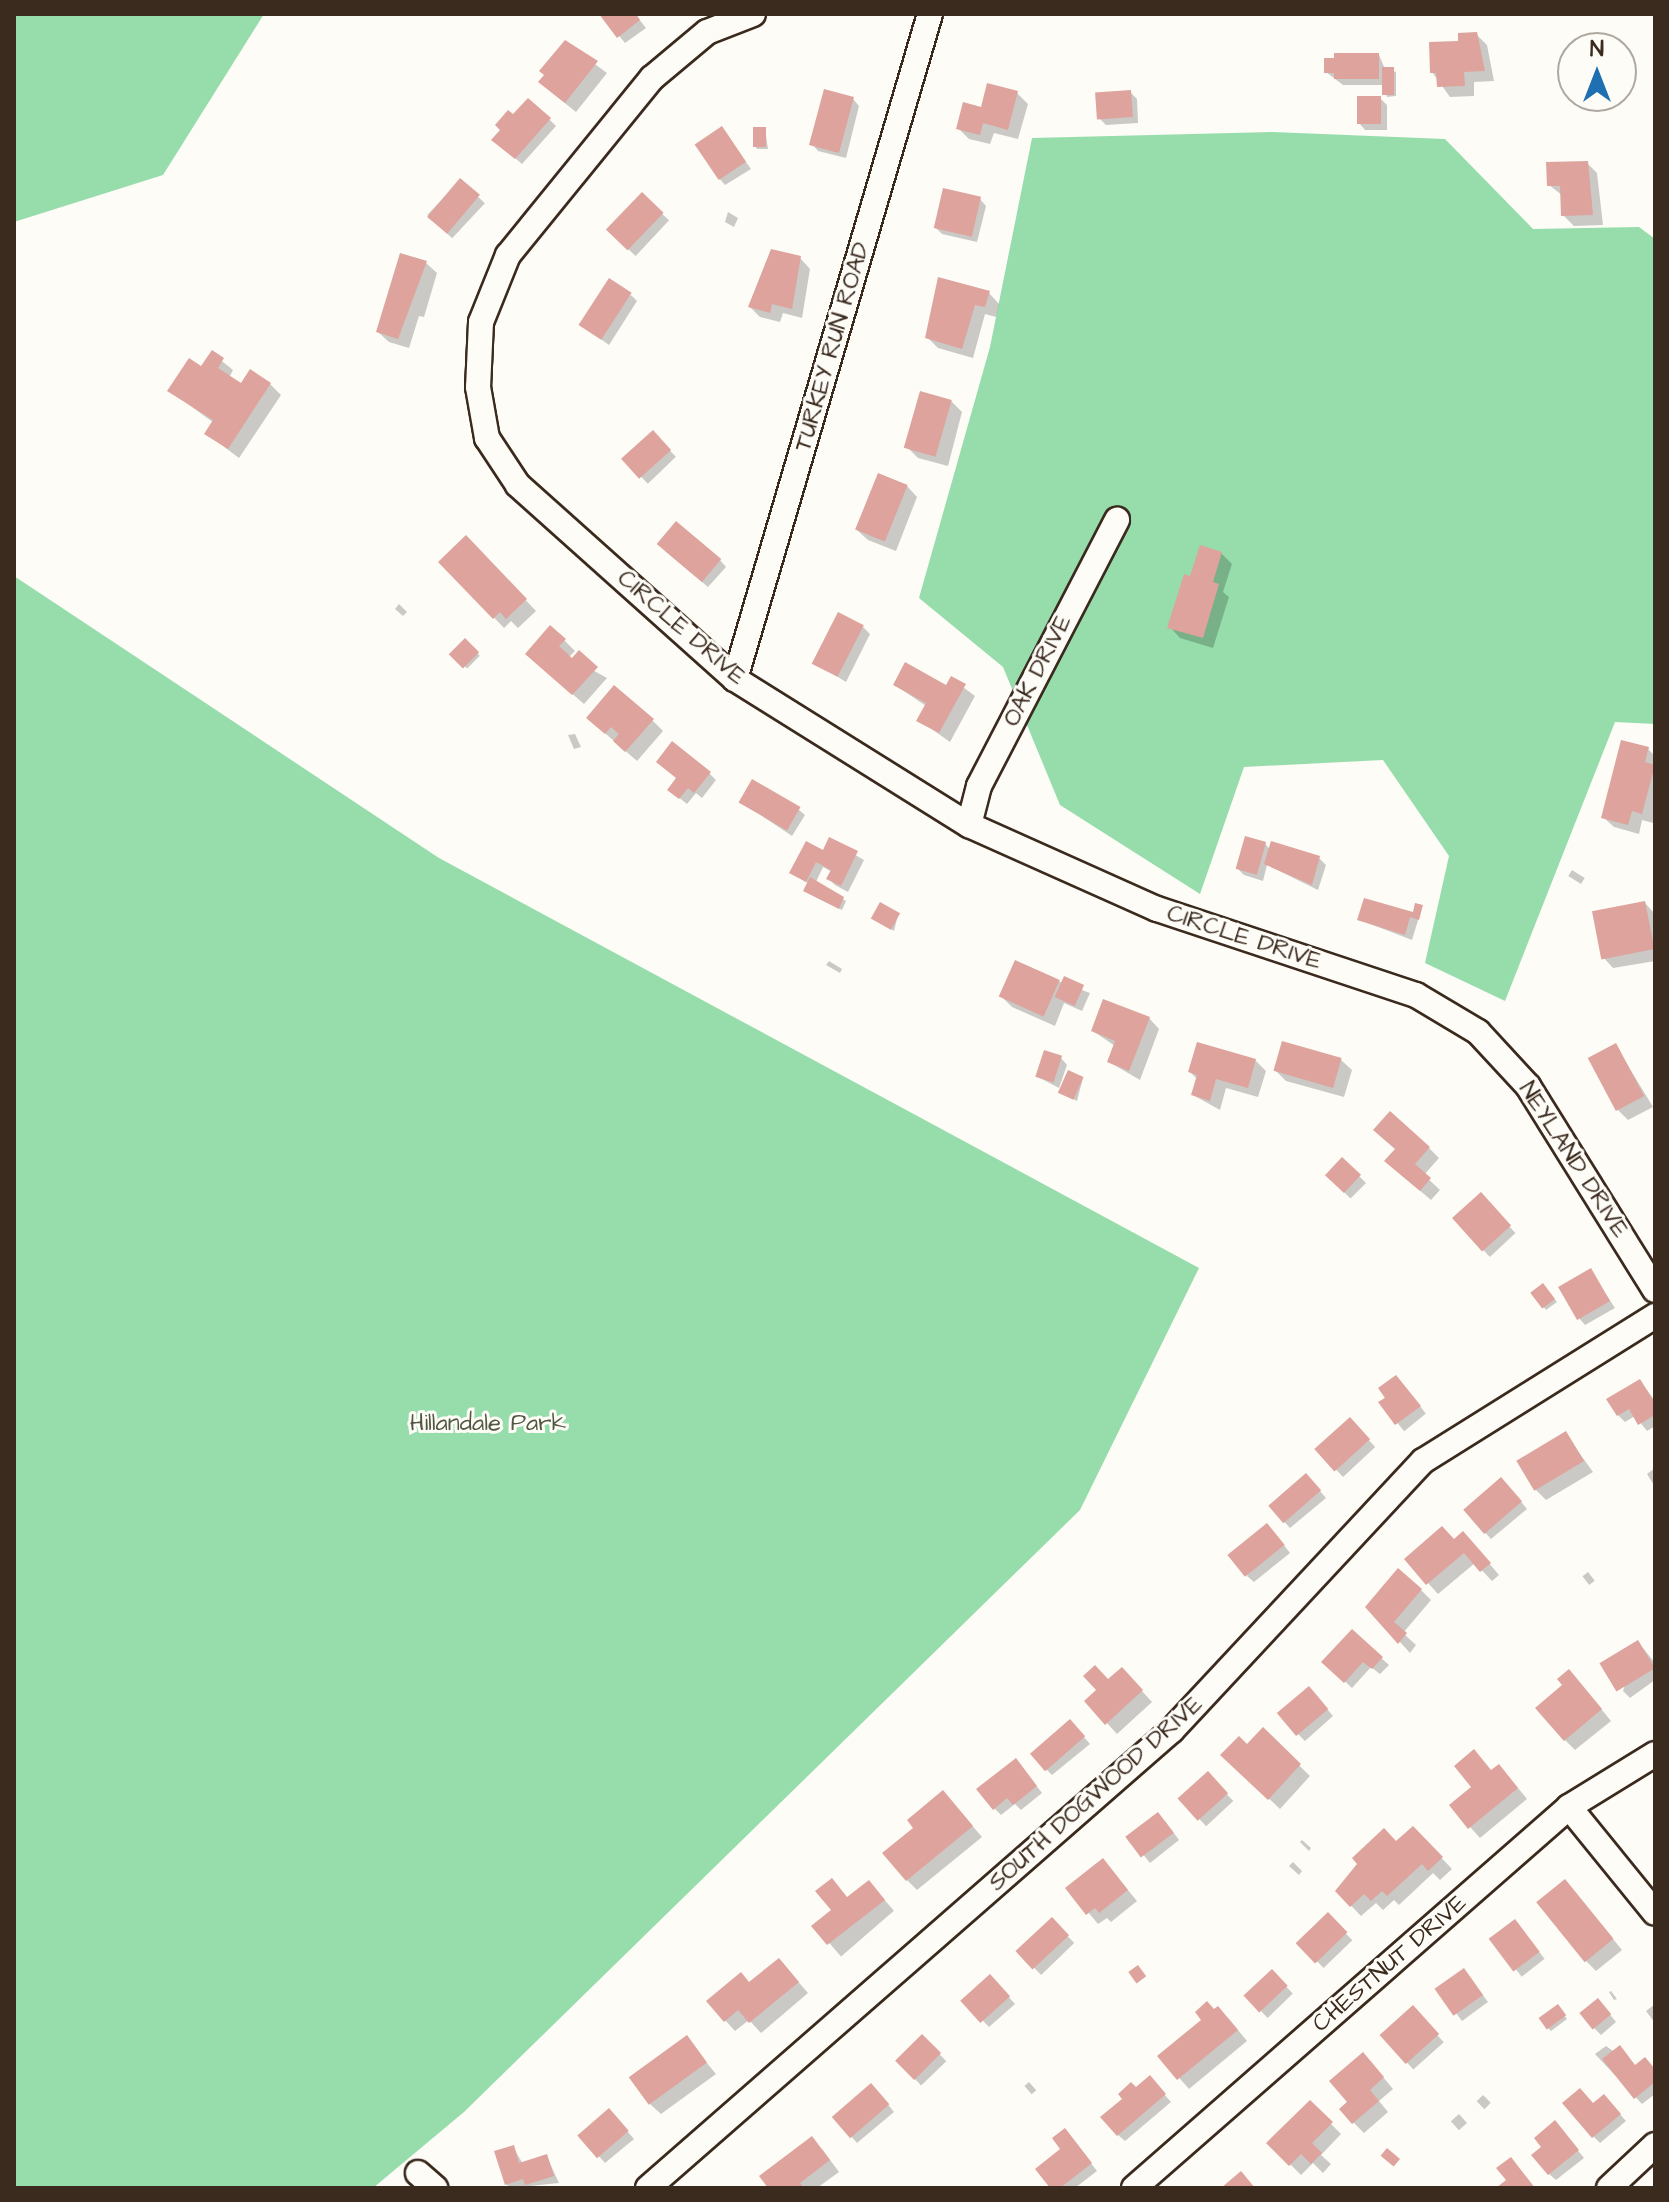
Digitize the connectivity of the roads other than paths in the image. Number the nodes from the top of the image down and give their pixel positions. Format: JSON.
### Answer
{"nodes":[{"id":1,"x":753,"y":14,"type":"edge"},
{"id":2,"x":930,"y":14,"type":"edge"},
{"id":3,"x":702,"y":23,"type":"edge"},
{"id":4,"x":1117,"y":520,"type":"dead end"},
{"id":5,"x":735,"y":679,"type":"junction"},
{"id":6,"x":969,"y":825,"type":"junction"},
{"id":7,"x":1483,"y":1037,"type":"joint"},
{"id":8,"x":1655,"y":1290,"type":"edge"},
{"id":9,"x":1655,"y":1316,"type":"edge"},
{"id":10,"x":1655,"y":1754,"type":"edge"},
{"id":11,"x":1569,"y":1807,"type":"junction"},
{"id":12,"x":1655,"y":1913,"type":"edge"},
{"id":13,"x":1655,"y":2145,"type":"edge"},
{"id":14,"x":648,"y":2188,"type":"edge"},
{"id":15,"x":1134,"y":2188,"type":"edge"},
{"id":16,"x":1609,"y":2188,"type":"edge"}],
"edges":[{"from":1,"to":3,"type":"street","name":"CIRCLE DRIVE"},
{"from":2,"to":5,"type":"street","name":"TURKEY RUN ROAD"},
{"from":3,"to":5,"type":"street","name":"CIRCLE DRIVE"},
{"from":4,"to":6,"type":"street","name":"OAK DRIVE"},
{"from":5,"to":6,"type":"street","name":"CIRCLE DRIVE"},
{"from":6,"to":7,"type":"street","name":"CIRCLE DRIVE"},
{"from":7,"to":8,"type":"street","name":"NEYLAND DRIVE"},
{"from":9,"to":14,"type":"street","name":"SOUTH DOGWOOD DRIVE"},
{"from":10,"to":11,"type":"street","name":"CHESTNUT DRIVE"},
{"from":11,"to":12,"type":"street"},
{"from":11,"to":15,"type":"street","name":"CHESTNUT DRIVE"},
{"from":13,"to":16,"type":"street"}]}
